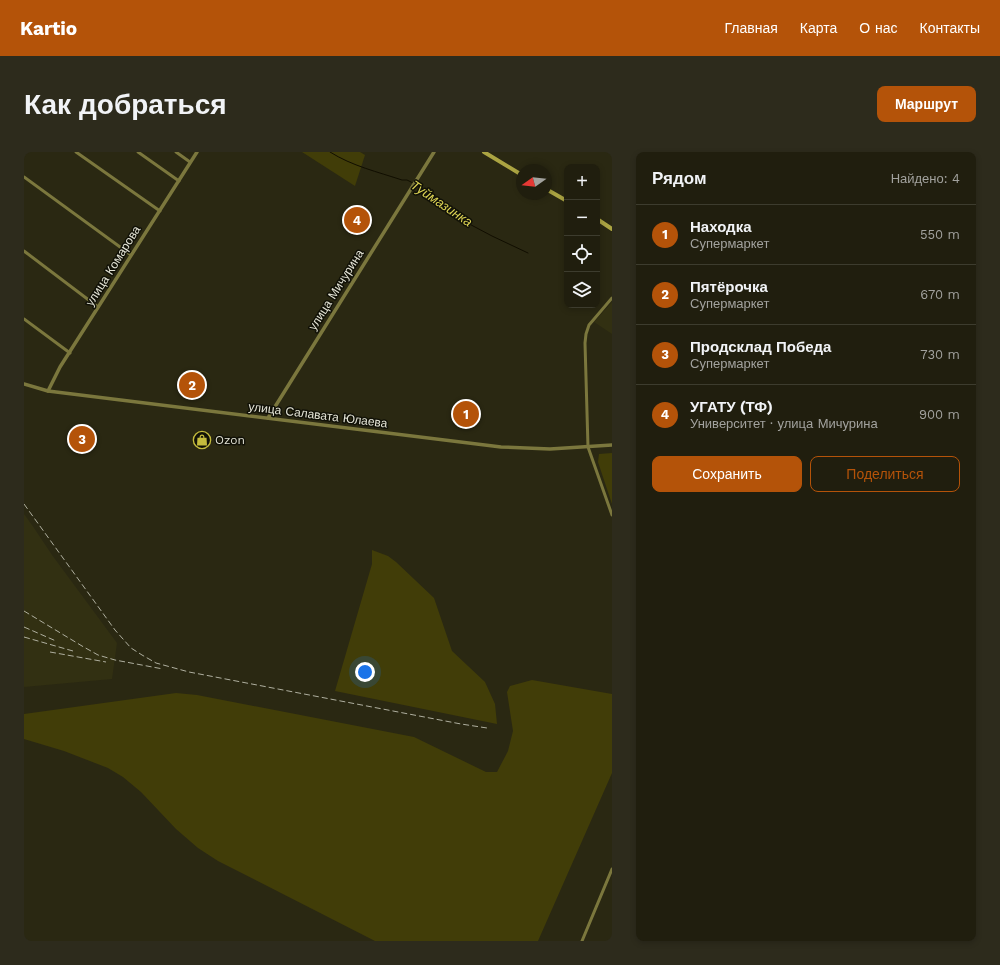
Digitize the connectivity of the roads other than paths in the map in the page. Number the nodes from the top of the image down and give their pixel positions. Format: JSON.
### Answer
{"nodes":[{"id":1,"x":76,"y":152,"type":"edge"},
{"id":2,"x":138,"y":152,"type":"edge"},
{"id":3,"x":176,"y":152,"type":"edge"},
{"id":4,"x":197,"y":152,"type":"edge"},
{"id":5,"x":434,"y":152,"type":"edge"},
{"id":6,"x":484,"y":152,"type":"edge"},
{"id":7,"x":190,"y":162,"type":"junction"},
{"id":8,"x":516,"y":171,"type":"edge"},
{"id":9,"x":24,"y":177,"type":"edge"},
{"id":10,"x":179,"y":181,"type":"junction"},
{"id":11,"x":552,"y":192,"type":"edge"},
{"id":12,"x":565,"y":200,"type":"edge"},
{"id":13,"x":160,"y":211,"type":"junction"},
{"id":14,"x":600,"y":221,"type":"edge"},
{"id":15,"x":612,"y":229,"type":"edge"},
{"id":16,"x":24,"y":251,"type":"edge"},
{"id":17,"x":131,"y":255,"type":"junction"},
{"id":18,"x":612,"y":298,"type":"edge"},
{"id":19,"x":98,"y":307,"type":"junction"},
{"id":20,"x":24,"y":319,"type":"edge"},
{"id":21,"x":70,"y":353,"type":"junction"},
{"id":22,"x":24,"y":384,"type":"edge"},
{"id":23,"x":48,"y":391,"type":"junction"},
{"id":24,"x":268,"y":418,"type":"junction"},
{"id":25,"x":612,"y":445,"type":"edge"},
{"id":26,"x":588,"y":447,"type":"junction"},
{"id":27,"x":612,"y":515,"type":"edge"},
{"id":28,"x":612,"y":869,"type":"edge"},
{"id":29,"x":582,"y":941,"type":"edge"}],
"edges":[{"from":1,"to":13,"type":"street"},
{"from":2,"to":10,"type":"street"},
{"from":3,"to":7,"type":"street"},
{"from":4,"to":7,"type":"street","name":"улица Комарова"},
{"from":5,"to":24,"type":"street","name":"улица Мичурина"},
{"from":6,"to":8,"type":"main road"},
{"from":7,"to":10,"type":"street","name":"улица Комарова"},
{"from":9,"to":17,"type":"street"},
{"from":10,"to":13,"type":"street","name":"улица Комарова"},
{"from":11,"to":12,"type":"main road"},
{"from":13,"to":17,"type":"street","name":"улица Комарова"},
{"from":14,"to":15,"type":"main road"},
{"from":16,"to":19,"type":"street"},
{"from":17,"to":19,"type":"street","name":"улица Комарова"},
{"from":18,"to":26,"type":"street"},
{"from":19,"to":21,"type":"street","name":"улица Комарова"},
{"from":20,"to":21,"type":"street"},
{"from":21,"to":23,"type":"street","name":"улица Комарова"},
{"from":22,"to":23,"type":"street","name":"улица Салавата Юлаева"},
{"from":23,"to":24,"type":"street","name":"улица Салавата Юлаева"},
{"from":24,"to":26,"type":"street","name":"улица Салавата Юлаева"},
{"from":25,"to":26,"type":"street","name":"улица Салавата Юлаева"},
{"from":26,"to":27,"type":"street"},
{"from":28,"to":29,"type":"street"}]}
